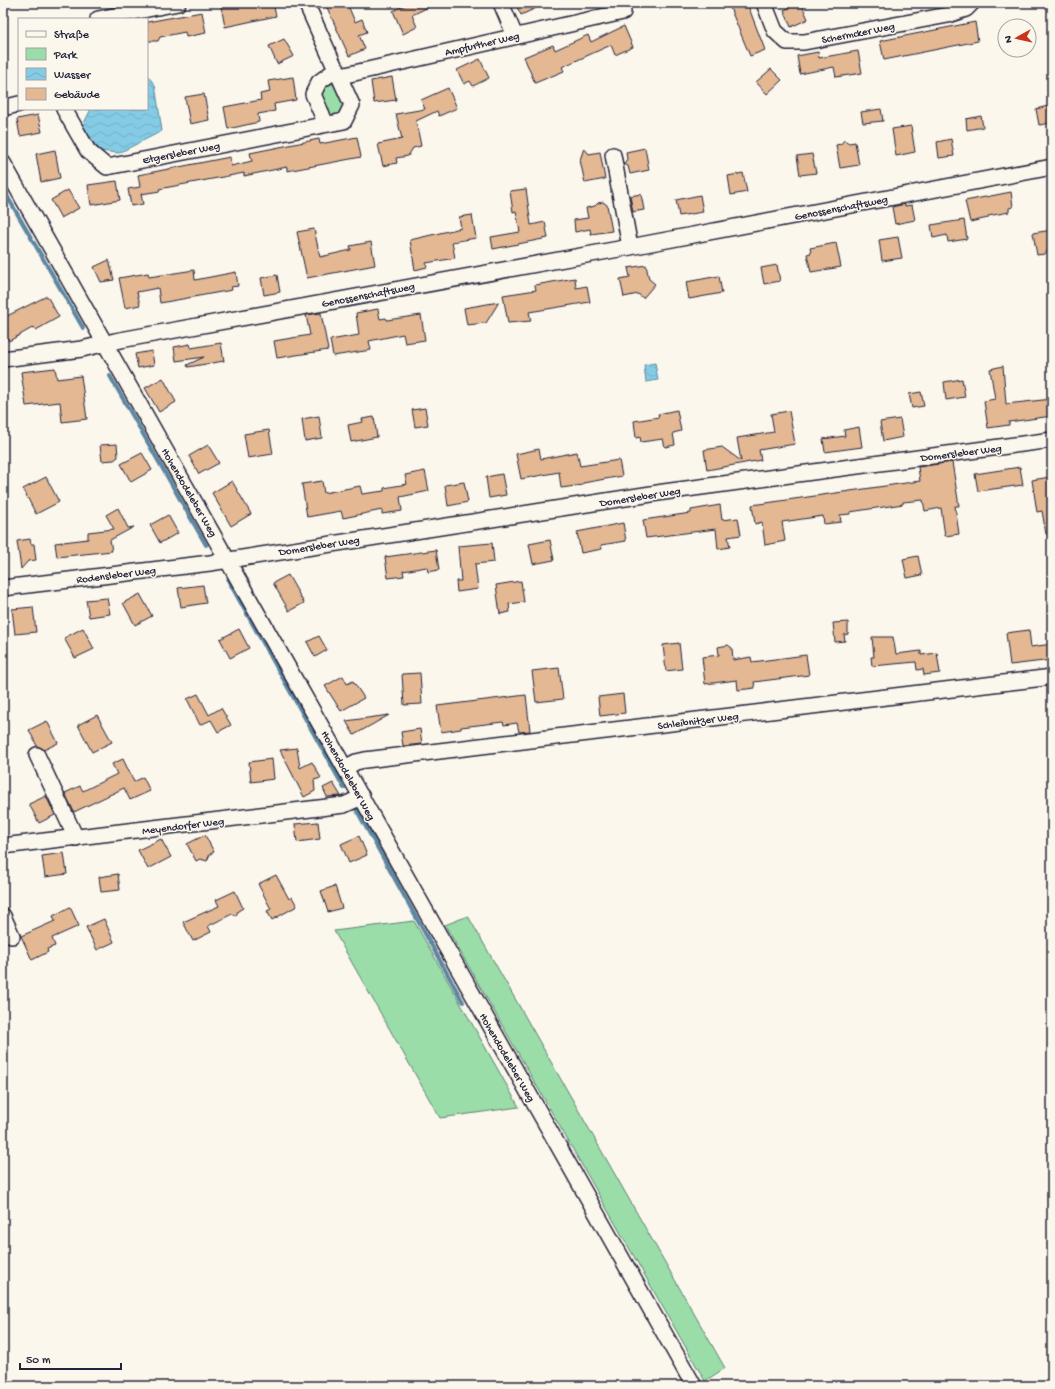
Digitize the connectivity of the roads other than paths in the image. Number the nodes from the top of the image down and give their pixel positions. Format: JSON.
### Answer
{"nodes":[{"id":1,"x":178,"y":3,"type":"edge"},
{"id":2,"x":306,"y":3,"type":"edge"},
{"id":3,"x":501,"y":3,"type":"edge"},
{"id":4,"x":764,"y":3,"type":"edge"},
{"id":5,"x":972,"y":3,"type":"edge"},
{"id":6,"x":623,"y":12,"type":"dead end"},
{"id":7,"x":103,"y":18,"type":"edge"},
{"id":8,"x":515,"y":36,"type":"junction"},
{"id":9,"x":339,"y":73,"type":"junction"},
{"id":10,"x":18,"y":104,"type":"edge"},
{"id":11,"x":3,"y":108,"type":"edge"},
{"id":12,"x":65,"y":110,"type":"edge"},
{"id":13,"x":326,"y":124,"type":"junction"},
{"id":14,"x":613,"y":156,"type":"dead end"},
{"id":15,"x":3,"y":164,"type":"edge"},
{"id":16,"x":1052,"y":167,"type":"edge"},
{"id":17,"x":630,"y":247,"type":"junction"},
{"id":18,"x":106,"y":343,"type":"junction"},
{"id":19,"x":3,"y":358,"type":"edge"},
{"id":20,"x":1052,"y":440,"type":"edge"},
{"id":21,"x":228,"y":560,"type":"junction"},
{"id":22,"x":3,"y":588,"type":"edge"},
{"id":23,"x":1052,"y":677,"type":"edge"},
{"id":24,"x":37,"y":755,"type":"dead end"},
{"id":25,"x":345,"y":768,"type":"junction"},
{"id":26,"x":362,"y":797,"type":"junction"},
{"id":27,"x":76,"y":838,"type":"junction"},
{"id":28,"x":3,"y":846,"type":"edge"},
{"id":29,"x":3,"y":916,"type":"edge"},
{"id":30,"x":12,"y":936,"type":"dead end"},
{"id":31,"x":694,"y":1386,"type":"edge"}],
"edges":[{"from":1,"to":7,"type":"street"},
{"from":2,"to":9,"type":"street","name":"Etgersleber Weg"},
{"from":3,"to":8,"type":"street"},
{"from":4,"to":5,"type":"street","name":"Schermcker Weg"},
{"from":6,"to":8,"type":"street","name":"Ampfurther Weg"},
{"from":8,"to":9,"type":"street","name":"Ampfurther Weg"},
{"from":9,"to":13,"type":"street"},
{"from":9,"to":13,"type":"street","name":"Etgersleber Weg"},
{"from":10,"to":11,"type":"street"},
{"from":12,"to":13,"type":"street","name":"Etgersleber Weg"},
{"from":14,"to":17,"type":"street"},
{"from":15,"to":18,"type":"street","name":"Hohendodeleber Weg"},
{"from":16,"to":17,"type":"street","name":"Genossenschaftsweg"},
{"from":17,"to":18,"type":"street","name":"Genossenschaftsweg"},
{"from":18,"to":19,"type":"street","name":"Genossenschaftsweg"},
{"from":18,"to":21,"type":"street","name":"Hohendodeleber Weg"},
{"from":20,"to":21,"type":"street","name":"Domersleber Weg"},
{"from":21,"to":22,"type":"street","name":"Rodensleber Weg"},
{"from":21,"to":25,"type":"street","name":"Hohendodeleber Weg"},
{"from":23,"to":25,"type":"street","name":"Schleibnitzer Weg"},
{"from":24,"to":27,"type":"street"},
{"from":25,"to":26,"type":"street","name":"Hohendodeleber Weg"},
{"from":26,"to":27,"type":"street","name":"Meyendorfer Weg"},
{"from":26,"to":31,"type":"street","name":"Hohendodeleber Weg"},
{"from":27,"to":28,"type":"street","name":"Meyendorfer Weg"},
{"from":29,"to":30,"type":"street"}]}
